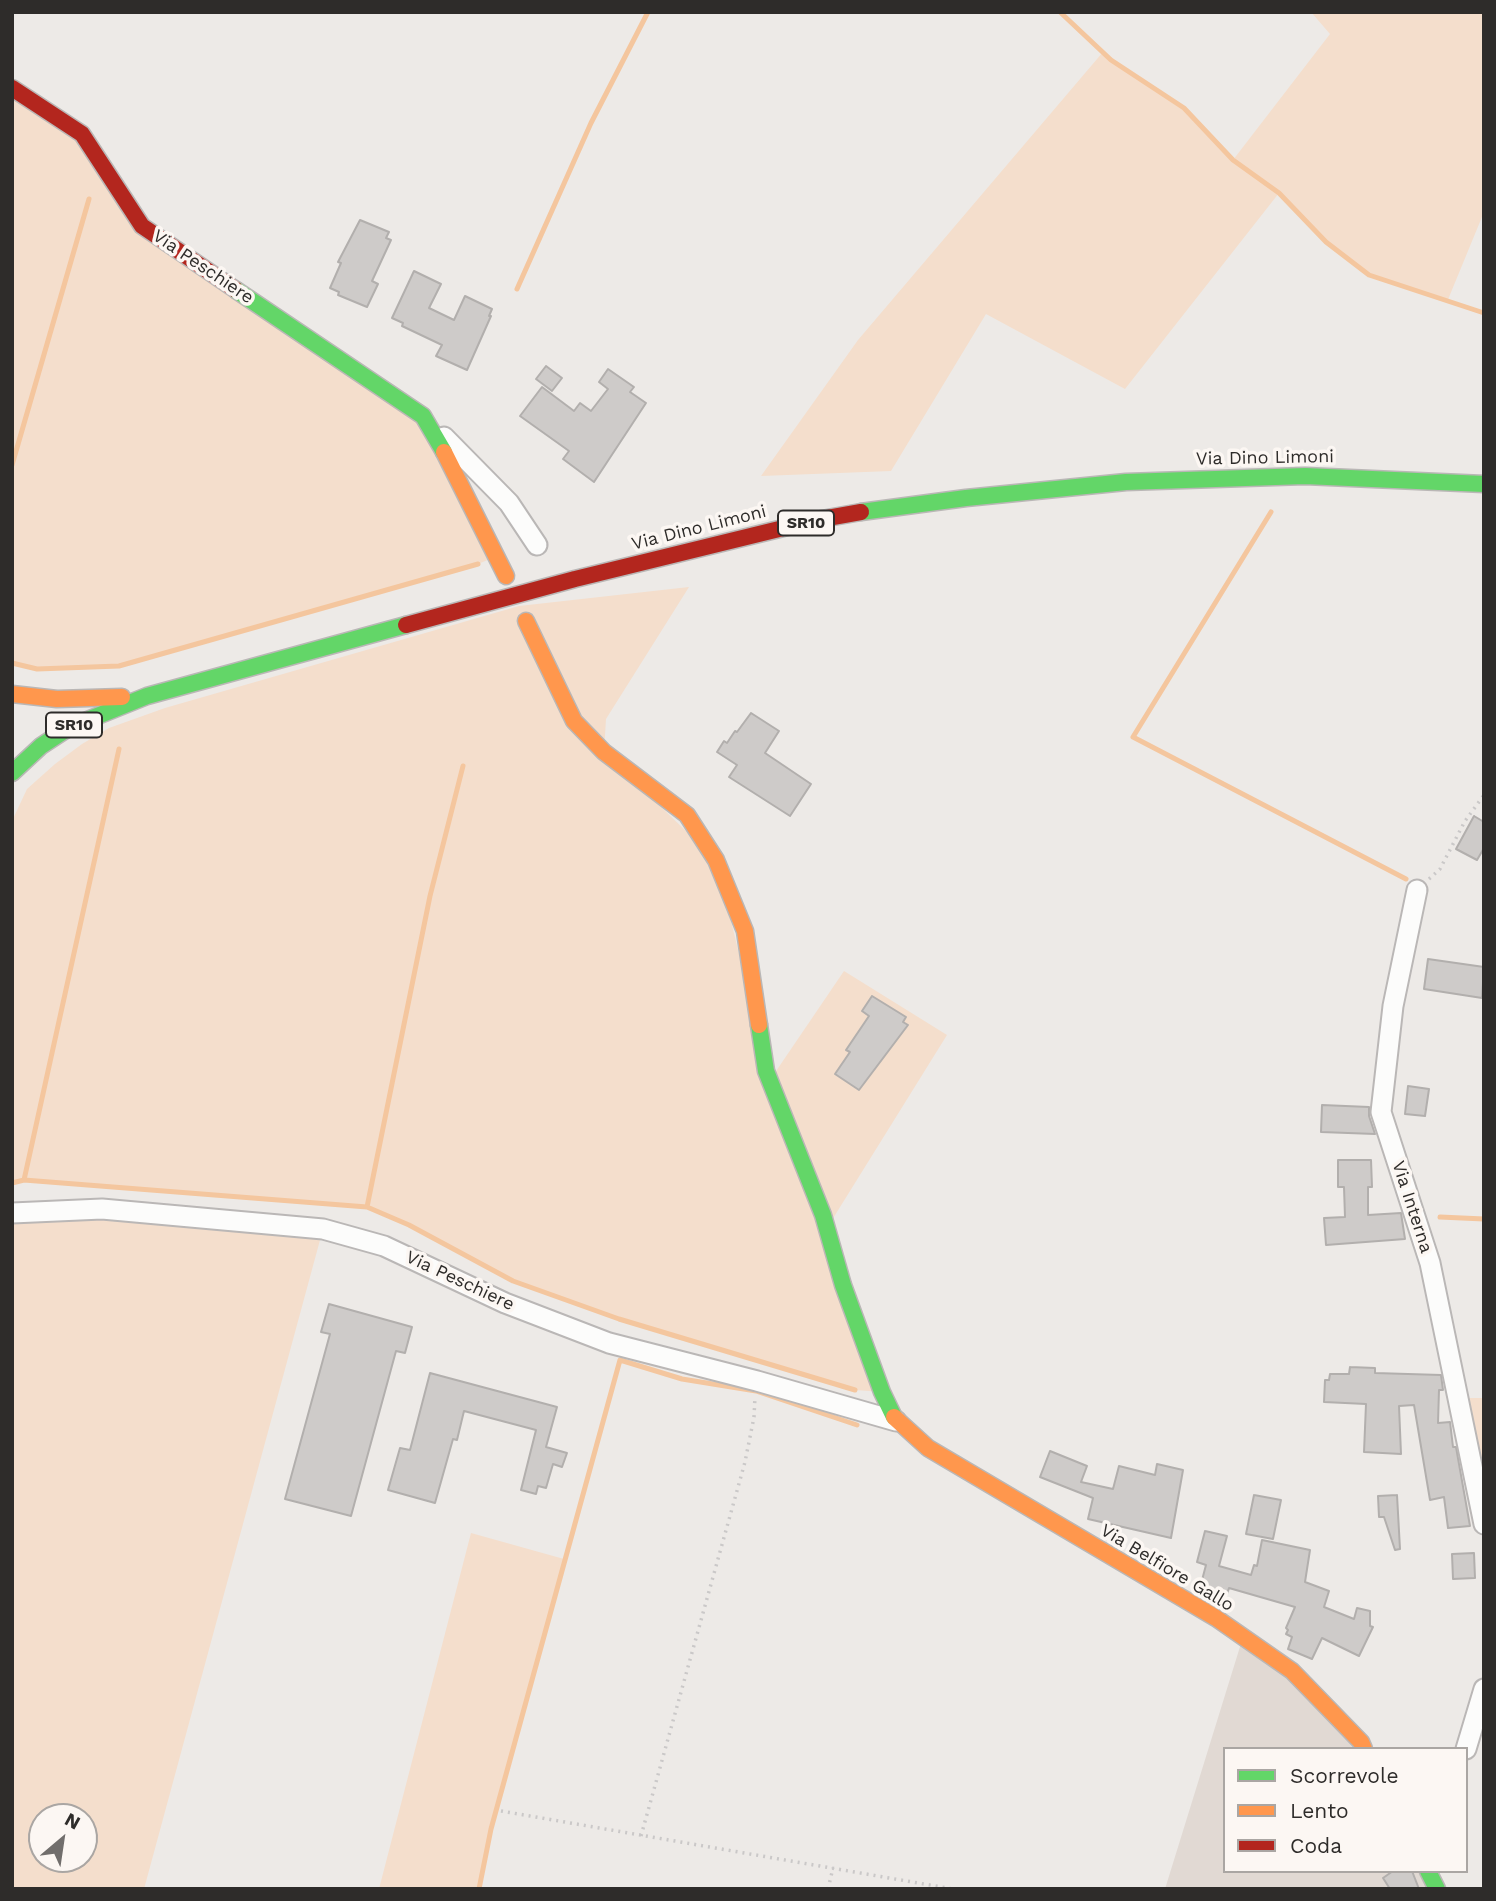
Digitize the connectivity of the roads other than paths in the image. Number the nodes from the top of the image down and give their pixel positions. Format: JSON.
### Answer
{"nodes":[{"id":1,"x":12,"y":88,"type":"edge"},
{"id":2,"x":423,"y":416,"type":"junction"},
{"id":3,"x":1484,"y":484,"type":"edge"},
{"id":4,"x":537,"y":545,"type":"dead end"},
{"id":5,"x":506,"y":576,"type":"dead end"},
{"id":6,"x":526,"y":621,"type":"dead end"},
{"id":7,"x":12,"y":694,"type":"edge"},
{"id":8,"x":147,"y":696,"type":"junction"},
{"id":9,"x":12,"y":774,"type":"edge"},
{"id":10,"x":1418,"y":890,"type":"road end"},
{"id":11,"x":12,"y":1213,"type":"edge"},
{"id":12,"x":896,"y":1421,"type":"junction"},
{"id":13,"x":928,"y":1448,"type":"joint"},
{"id":14,"x":1484,"y":1524,"type":"edge"},
{"id":15,"x":1484,"y":1689,"type":"edge"},
{"id":16,"x":1363,"y":1747,"type":"edge"},
{"id":17,"x":1467,"y":1747,"type":"edge"},
{"id":18,"x":1429,"y":1873,"type":"edge"},
{"id":19,"x":1437,"y":1889,"type":"edge"}],
"edges":[{"from":1,"to":2,"type":"street","name":"Via Peschiere"},
{"from":2,"to":4,"type":"street","name":"Via Peschiere"},
{"from":2,"to":5,"type":"street","name":"Via Peschiere"},
{"from":3,"to":8,"type":"street","name":"Via Dino Limoni","number":"SR10"},
{"from":6,"to":12,"type":"street","name":"Via Peschiere"},
{"from":7,"to":8,"type":"street","number":"SR10"},
{"from":8,"to":9,"type":"street","number":"SR10"},
{"from":10,"to":14,"type":"street","name":"Via Interna"},
{"from":11,"to":12,"type":"street","name":"Via Peschiere"},
{"from":12,"to":13,"type":"street","name":"Via Peschiere"},
{"from":13,"to":16,"type":"street","name":"Via Belfiore Gallo"},
{"from":15,"to":17,"type":"street"},
{"from":18,"to":19,"type":"street"}]}
